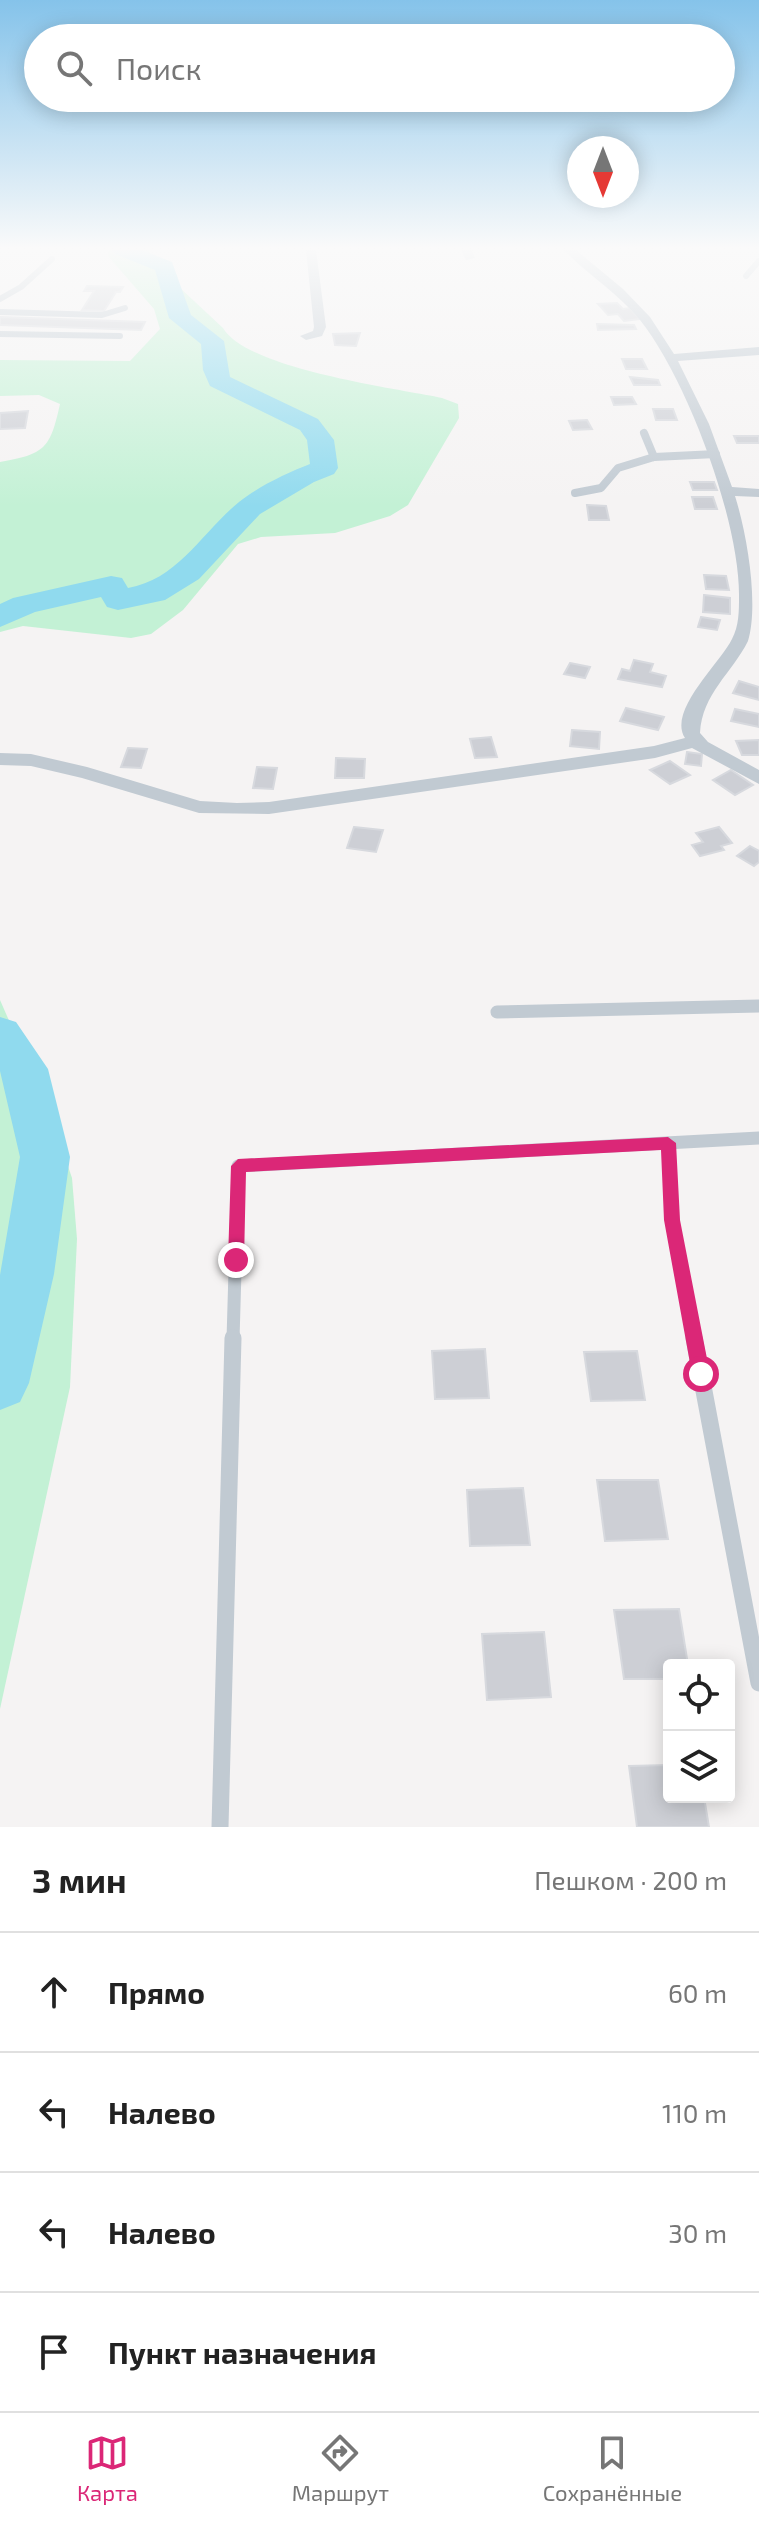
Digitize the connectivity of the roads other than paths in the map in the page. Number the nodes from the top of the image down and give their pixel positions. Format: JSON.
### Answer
{"nodes":[{"id":1,"x":76,"y":335,"type":"edge"},
{"id":2,"x":309,"y":335,"type":"edge"},
{"id":3,"x":655,"y":335,"type":"edge"},
{"id":4,"x":120,"y":336,"type":"dead end"},
{"id":5,"x":306,"y":336,"type":"dead end"},
{"id":6,"x":759,"y":351,"type":"edge"},
{"id":7,"x":671,"y":358,"type":"junction"},
{"id":8,"x":644,"y":433,"type":"dead end"},
{"id":9,"x":716,"y":454,"type":"junction"},
{"id":10,"x":654,"y":457,"type":"junction"},
{"id":11,"x":728,"y":491,"type":"junction"},
{"id":12,"x":575,"y":493,"type":"dead end"},
{"id":13,"x":759,"y":493,"type":"edge"},
{"id":14,"x":754,"y":564,"type":"edge"},
{"id":15,"x":695,"y":741,"type":"junction"},
{"id":16,"x":0,"y":759,"type":"edge"},
{"id":17,"x":759,"y":778,"type":"edge"},
{"id":18,"x":759,"y":1006,"type":"edge"},
{"id":19,"x":497,"y":1012,"type":"dead end"},
{"id":20,"x":759,"y":1138,"type":"edge"},
{"id":21,"x":668,"y":1143,"type":"junction"},
{"id":22,"x":759,"y":1683,"type":"edge"},
{"id":23,"x":220,"y":1827,"type":"edge"}],
"edges":[{"from":1,"to":4,"type":"lane"},
{"from":2,"to":5,"type":"street"},
{"from":3,"to":7,"type":"street"},
{"from":6,"to":7,"type":"street"},
{"from":7,"to":9,"type":"street"},
{"from":8,"to":10,"type":"lane"},
{"from":9,"to":10,"type":"lane"},
{"from":9,"to":11,"type":"street"},
{"from":10,"to":12,"type":"lane"},
{"from":11,"to":13,"type":"street"},
{"from":11,"to":14,"type":"street"},
{"from":14,"to":15,"type":"street"},
{"from":15,"to":16,"type":"street"},
{"from":15,"to":17,"type":"street"},
{"from":18,"to":19,"type":"lane"},
{"from":20,"to":21,"type":"lane"},
{"from":21,"to":22,"type":"lane"},
{"from":21,"to":23,"type":"lane"}]}
